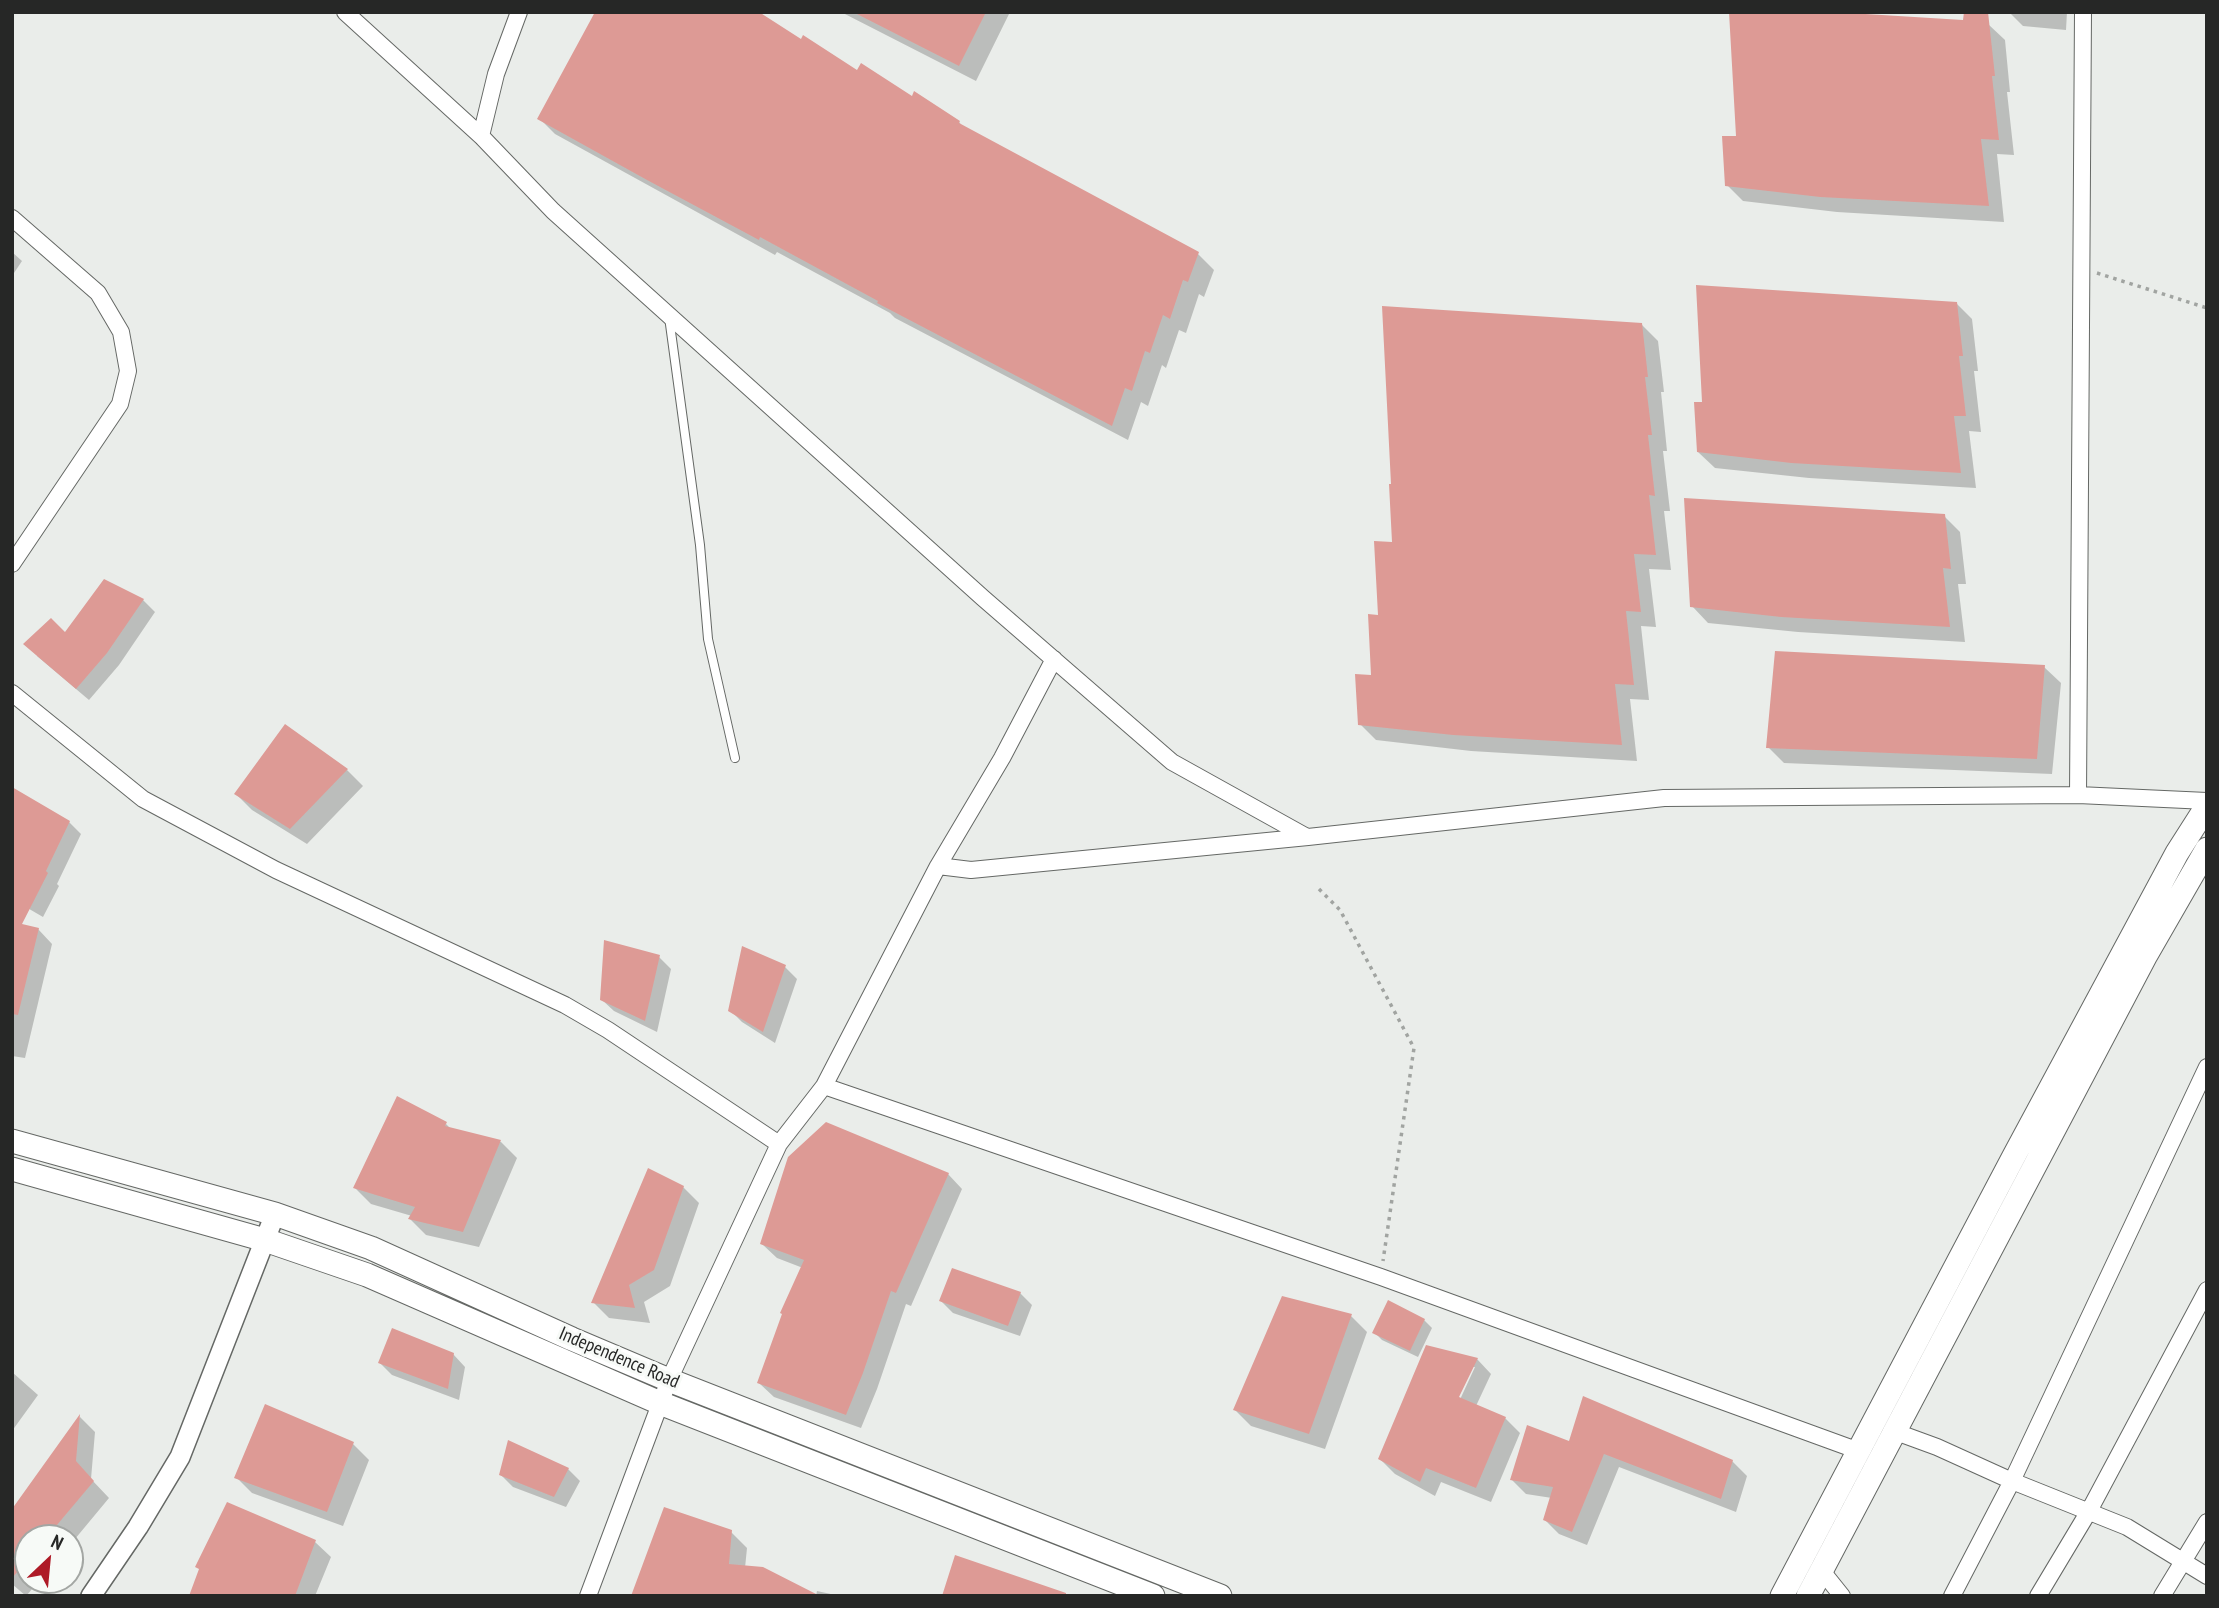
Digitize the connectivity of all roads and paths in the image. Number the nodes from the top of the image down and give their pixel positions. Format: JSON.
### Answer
{"nodes":[{"id":1,"x":519,"y":12,"type":"edge"},
{"id":2,"x":2083,"y":12,"type":"edge"},
{"id":3,"x":346,"y":13,"type":"edge"},
{"id":4,"x":481,"y":136,"type":"junction"},
{"id":5,"x":12,"y":218,"type":"edge"},
{"id":6,"x":2081,"y":269,"type":"junction"},
{"id":7,"x":2207,"y":308,"type":"edge"},
{"id":8,"x":669,"y":314,"type":"junction"},
{"id":9,"x":12,"y":564,"type":"edge"},
{"id":10,"x":1054,"y":659,"type":"junction"},
{"id":11,"x":12,"y":693,"type":"edge"},
{"id":12,"x":735,"y":758,"type":"dead end"},
{"id":13,"x":2078,"y":795,"type":"junction"},
{"id":14,"x":2207,"y":804,"type":"edge"},
{"id":15,"x":1308,"y":837,"type":"junction"},
{"id":16,"x":2207,"y":849,"type":"edge"},
{"id":17,"x":939,"y":866,"type":"junction"},
{"id":18,"x":1319,"y":889,"type":"dead end"},
{"id":19,"x":2207,"y":1067,"type":"edge"},
{"id":20,"x":824,"y":1086,"type":"junction"},
{"id":21,"x":12,"y":1141,"type":"edge"},
{"id":22,"x":779,"y":1144,"type":"junction"},
{"id":23,"x":2014,"y":1156,"type":"junction"},
{"id":24,"x":2035,"y":1166,"type":"junction"},
{"id":25,"x":12,"y":1170,"type":"edge"},
{"id":26,"x":275,"y":1214,"type":"junction"},
{"id":27,"x":265,"y":1240,"type":"junction"},
{"id":28,"x":1381,"y":1277,"type":"junction"},
{"id":29,"x":2207,"y":1290,"type":"edge"},
{"id":30,"x":669,"y":1380,"type":"junction"},
{"id":31,"x":660,"y":1403,"type":"junction"},
{"id":32,"x":1896,"y":1432,"type":"junction"},
{"id":33,"x":1859,"y":1451,"type":"junction"},
{"id":34,"x":2012,"y":1481,"type":"junction"},
{"id":35,"x":2089,"y":1511,"type":"junction"},
{"id":36,"x":2207,"y":1522,"type":"edge"},
{"id":37,"x":2184,"y":1562,"type":"junction"},
{"id":38,"x":1822,"y":1570,"type":"junction"},
{"id":39,"x":2207,"y":1576,"type":"edge"},
{"id":40,"x":91,"y":1596,"type":"edge"},
{"id":41,"x":588,"y":1596,"type":"edge"},
{"id":42,"x":1153,"y":1596,"type":"edge"},
{"id":43,"x":1220,"y":1596,"type":"edge"},
{"id":44,"x":1782,"y":1596,"type":"edge"},
{"id":45,"x":1808,"y":1596,"type":"edge"},
{"id":46,"x":1842,"y":1596,"type":"edge"},
{"id":47,"x":1952,"y":1596,"type":"edge"},
{"id":48,"x":2038,"y":1596,"type":"edge"},
{"id":49,"x":2162,"y":1596,"type":"edge"}],
"edges":[{"from":1,"to":4,"type":"street"},
{"from":2,"to":6,"type":"street"},
{"from":3,"to":4,"type":"street"},
{"from":4,"to":8,"type":"street"},
{"from":5,"to":9,"type":"street"},
{"from":6,"to":7,"type":"path"},
{"from":6,"to":13,"type":"street"},
{"from":8,"to":10,"type":"street"},
{"from":8,"to":12,"type":"lane"},
{"from":10,"to":15,"type":"street"},
{"from":10,"to":17,"type":"street"},
{"from":11,"to":22,"type":"street"},
{"from":13,"to":14,"type":"street"},
{"from":13,"to":15,"type":"street"},
{"from":14,"to":23,"type":"main road"},
{"from":15,"to":17,"type":"street"},
{"from":16,"to":24,"type":"main road"},
{"from":17,"to":20,"type":"street"},
{"from":18,"to":28,"type":"path"},
{"from":19,"to":34,"type":"street"},
{"from":20,"to":22,"type":"street"},
{"from":20,"to":28,"type":"street"},
{"from":21,"to":26,"type":"main road","name":"Independence Road"},
{"from":22,"to":30,"type":"street"},
{"from":23,"to":24,"type":"main road"},
{"from":23,"to":33,"type":"main road"},
{"from":24,"to":32,"type":"main road"},
{"from":25,"to":27,"type":"main road","name":"Independence Road"},
{"from":26,"to":27,"type":"street"},
{"from":26,"to":30,"type":"main road","name":"Independence Road"},
{"from":27,"to":31,"type":"main road","name":"Independence Road"},
{"from":27,"to":40,"type":"street"},
{"from":28,"to":33,"type":"street"},
{"from":29,"to":35,"type":"street"},
{"from":30,"to":31,"type":"street"},
{"from":30,"to":43,"type":"main road","name":"Independence Road"},
{"from":31,"to":41,"type":"street"},
{"from":31,"to":42,"type":"main road","name":"Independence Road"},
{"from":32,"to":34,"type":"street"},
{"from":32,"to":38,"type":"main road"},
{"from":33,"to":44,"type":"main road"},
{"from":34,"to":35,"type":"street"},
{"from":34,"to":47,"type":"street"},
{"from":35,"to":37,"type":"street"},
{"from":35,"to":48,"type":"street"},
{"from":36,"to":37,"type":"street"},
{"from":37,"to":39,"type":"street"},
{"from":37,"to":49,"type":"street"},
{"from":38,"to":45,"type":"main road"},
{"from":38,"to":46,"type":"street"}]}
